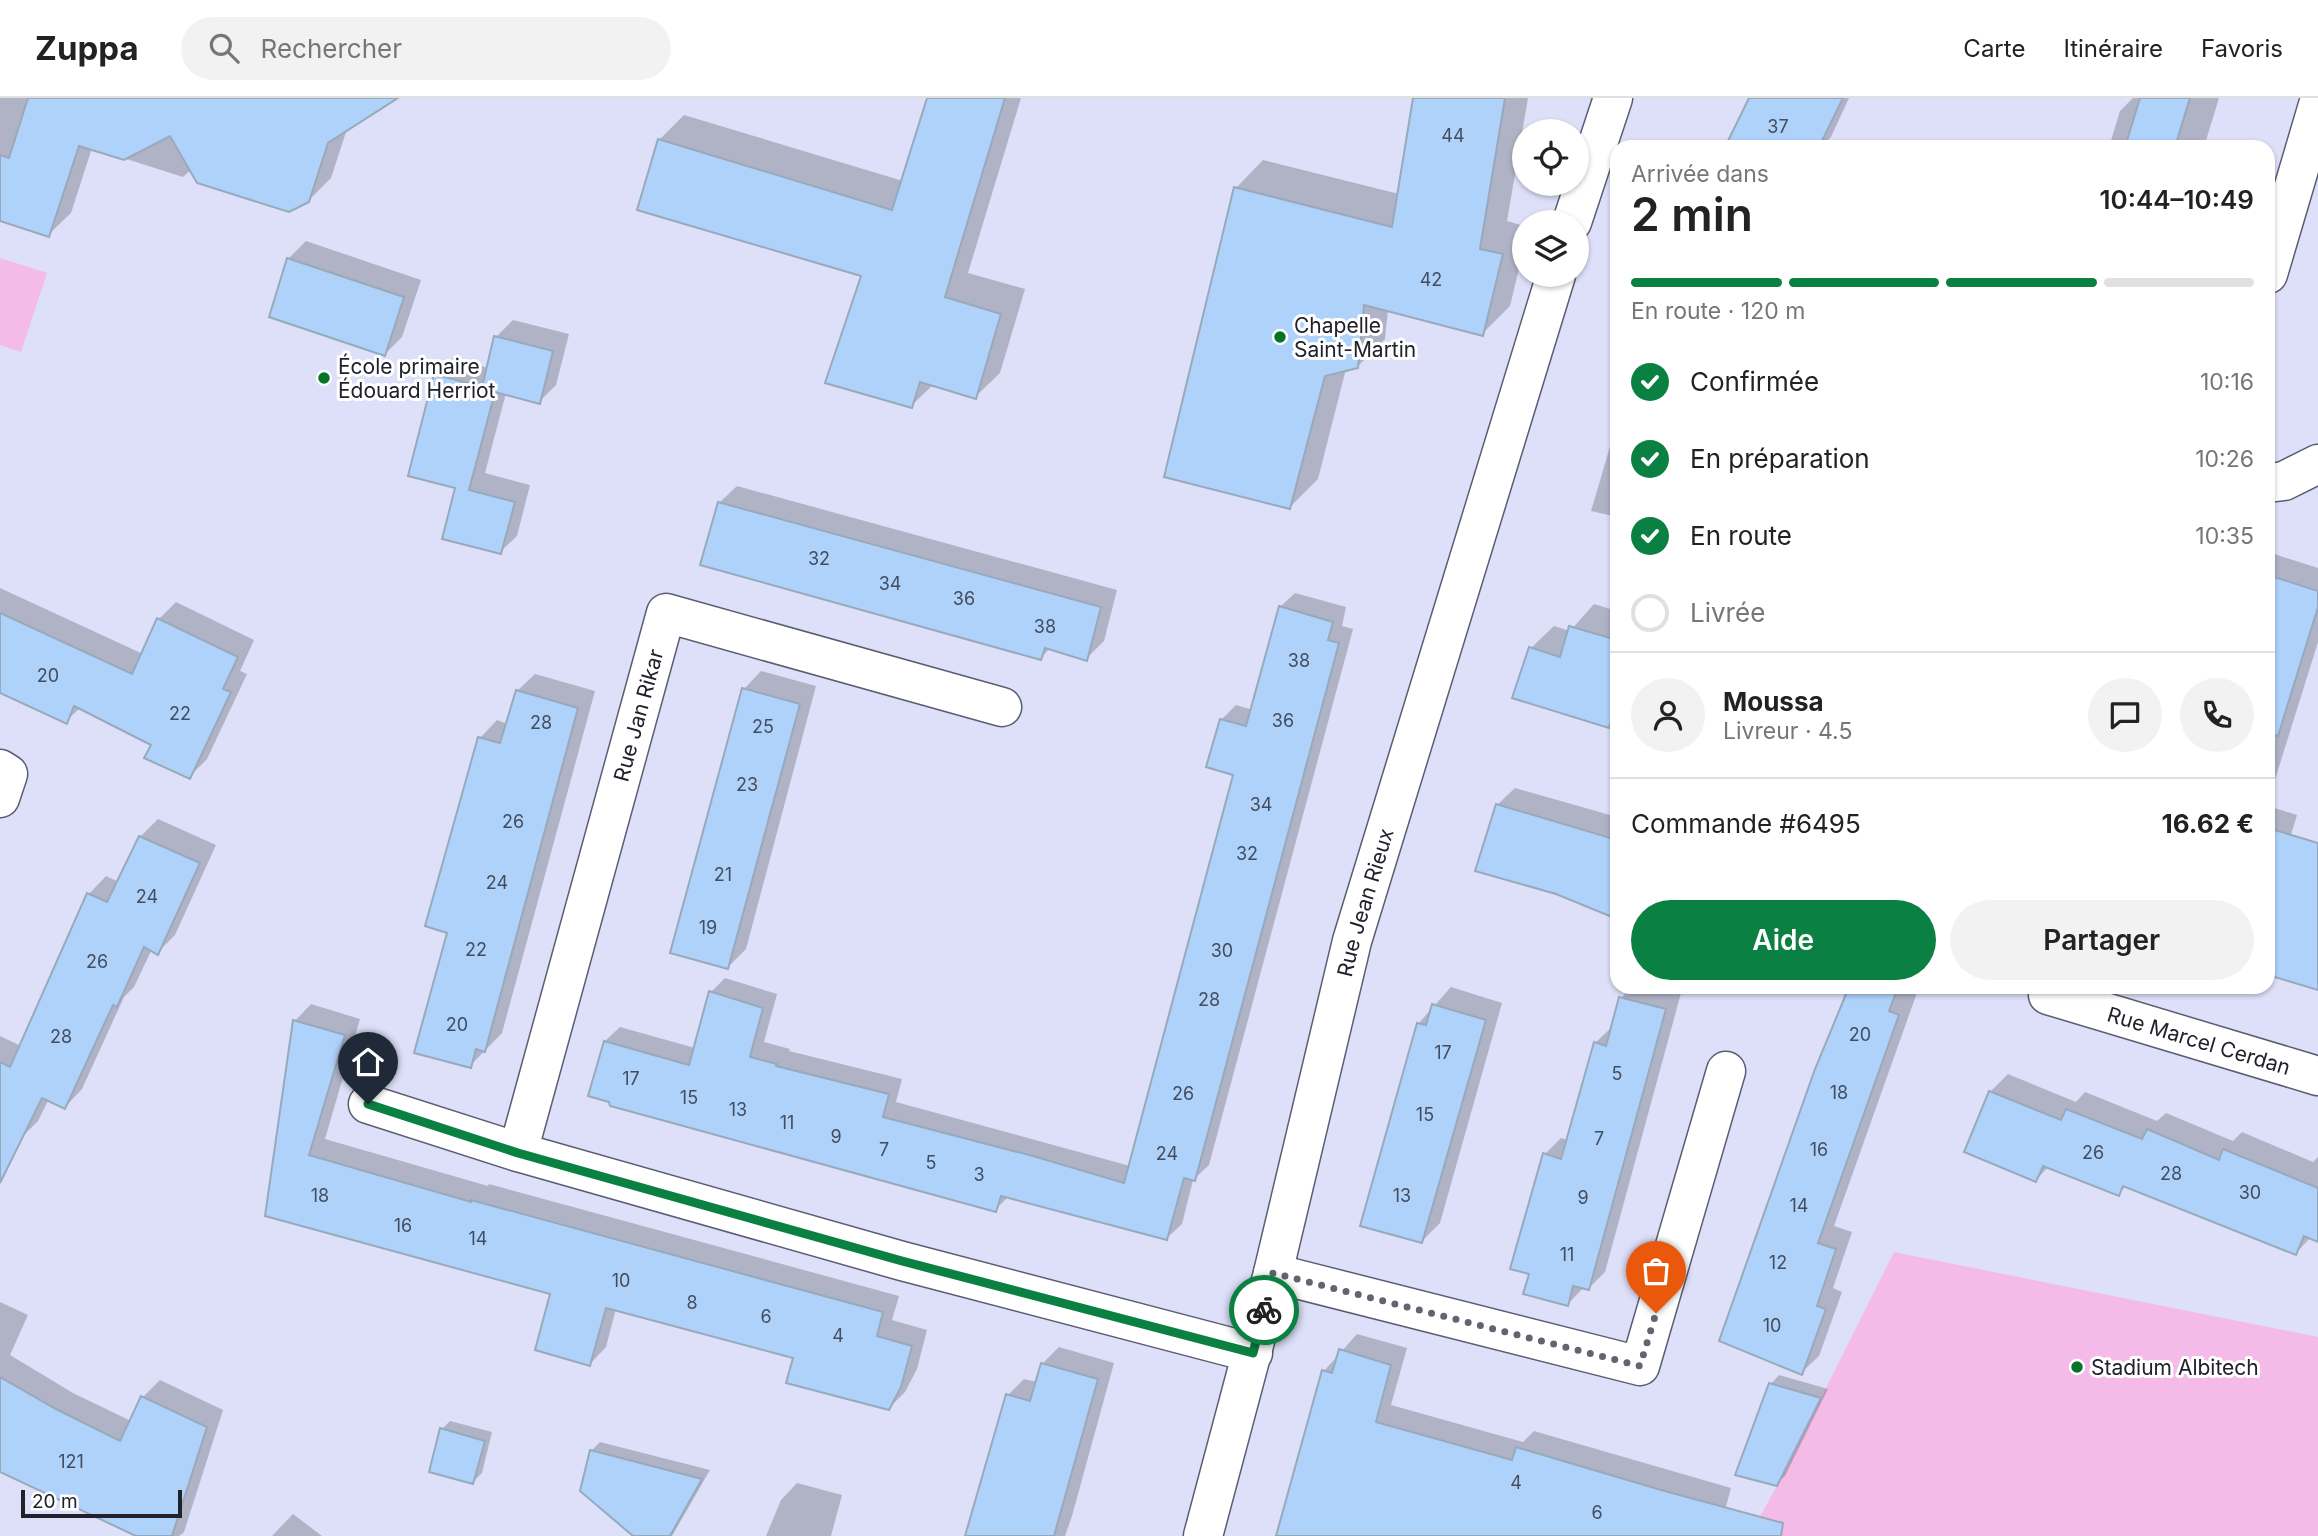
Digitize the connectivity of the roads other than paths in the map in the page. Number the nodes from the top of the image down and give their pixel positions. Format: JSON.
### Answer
{"nodes":[{"id":1,"x":1613,"y":98,"type":"edge"},
{"id":2,"x":2318,"y":106,"type":"edge"},
{"id":3,"x":1576,"y":210,"type":"edge"},
{"id":4,"x":2275,"y":250,"type":"edge"},
{"id":5,"x":1552,"y":287,"type":"edge"},
{"id":6,"x":2318,"y":464,"type":"edge"},
{"id":7,"x":2275,"y":483,"type":"edge"},
{"id":8,"x":1002,"y":708,"type":"dead end"},
{"id":9,"x":0,"y":769,"type":"edge"},
{"id":10,"x":0,"y":798,"type":"edge"},
{"id":11,"x":2048,"y":994,"type":"edge"},
{"id":12,"x":1726,"y":1071,"type":"dead end"},
{"id":13,"x":2318,"y":1076,"type":"edge"},
{"id":14,"x":368,"y":1104,"type":"dead end"},
{"id":15,"x":518,"y":1153,"type":"junction"},
{"id":16,"x":1273,"y":1273,"type":"junction"},
{"id":17,"x":1253,"y":1353,"type":"junction"},
{"id":18,"x":1203,"y":1536,"type":"edge"}],
"edges":[{"from":1,"to":3,"type":"street"},
{"from":2,"to":4,"type":"street"},
{"from":5,"to":16,"type":"street","name":"Rue Jean Rieux"},
{"from":6,"to":7,"type":"street"},
{"from":8,"to":15,"type":"street","name":"Rue Jan Rikar"},
{"from":9,"to":10,"type":"street"},
{"from":11,"to":13,"type":"street","name":"Rue Marcel Cerdan"},
{"from":12,"to":16,"type":"street"},
{"from":14,"to":15,"type":"street"},
{"from":15,"to":17,"type":"street"},
{"from":16,"to":17,"type":"street","name":"Rue Jean Rieux"},
{"from":17,"to":18,"type":"street","name":"Rue Jean Rieux"}]}
